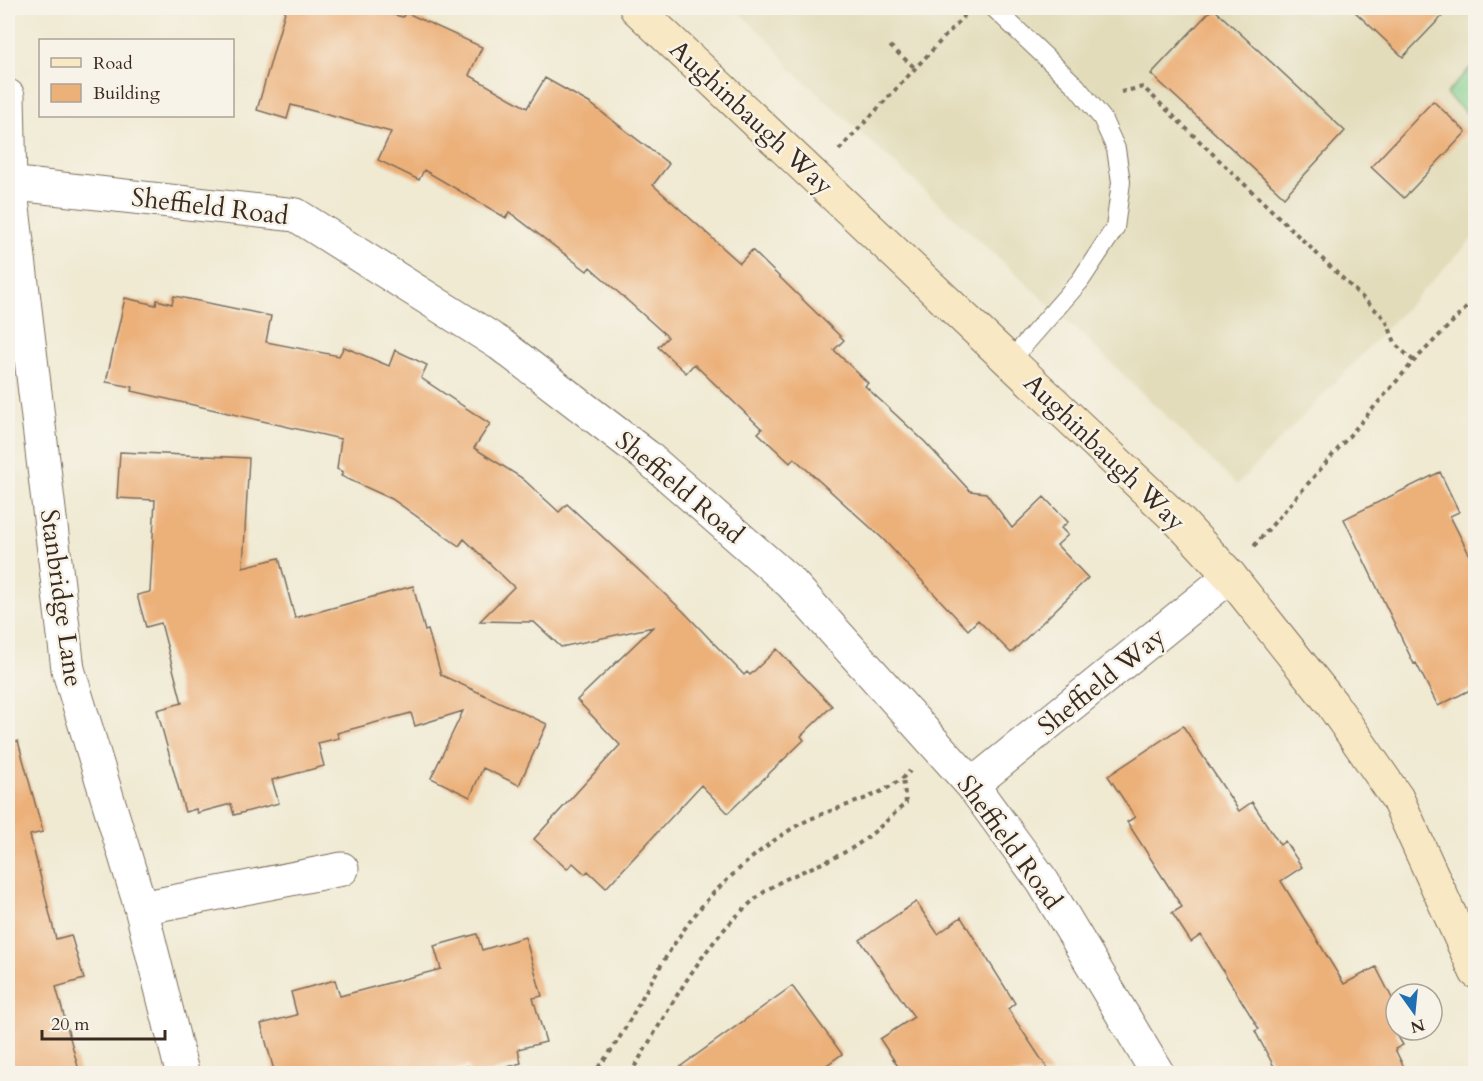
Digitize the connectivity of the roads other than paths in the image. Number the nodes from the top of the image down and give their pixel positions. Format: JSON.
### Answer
{"nodes":[{"id":1,"x":636,"y":8,"type":"edge"},
{"id":2,"x":994,"y":8,"type":"edge"},
{"id":3,"x":8,"y":96,"type":"edge"},
{"id":4,"x":9,"y":183,"type":"edge"},
{"id":5,"x":1010,"y":361,"type":"junction"},
{"id":6,"x":1230,"y":576,"type":"junction"},
{"id":7,"x":972,"y":785,"type":"junction"},
{"id":8,"x":342,"y":869,"type":"dead end"},
{"id":9,"x":141,"y":908,"type":"junction"},
{"id":10,"x":1476,"y":972,"type":"edge"},
{"id":11,"x":182,"y":1072,"type":"dead end"},
{"id":12,"x":1158,"y":1074,"type":"edge"}],
"edges":[{"from":1,"to":5,"type":"street","name":"Aughinbaugh Way"},
{"from":2,"to":5,"type":"lane"},
{"from":3,"to":4,"type":"street","name":"Stanbridge Lane"},
{"from":4,"to":7,"type":"street","name":"Sheffield Road"},
{"from":4,"to":9,"type":"street","name":"Stanbridge Lane"},
{"from":5,"to":6,"type":"street","name":"Aughinbaugh Way"},
{"from":6,"to":7,"type":"street","name":"Sheffield Way"},
{"from":6,"to":10,"type":"street","name":"Aughinbaugh Way"},
{"from":7,"to":12,"type":"street","name":"Sheffield Road"},
{"from":8,"to":9,"type":"street"},
{"from":9,"to":11,"type":"street","name":"Stanbridge Lane"}]}
